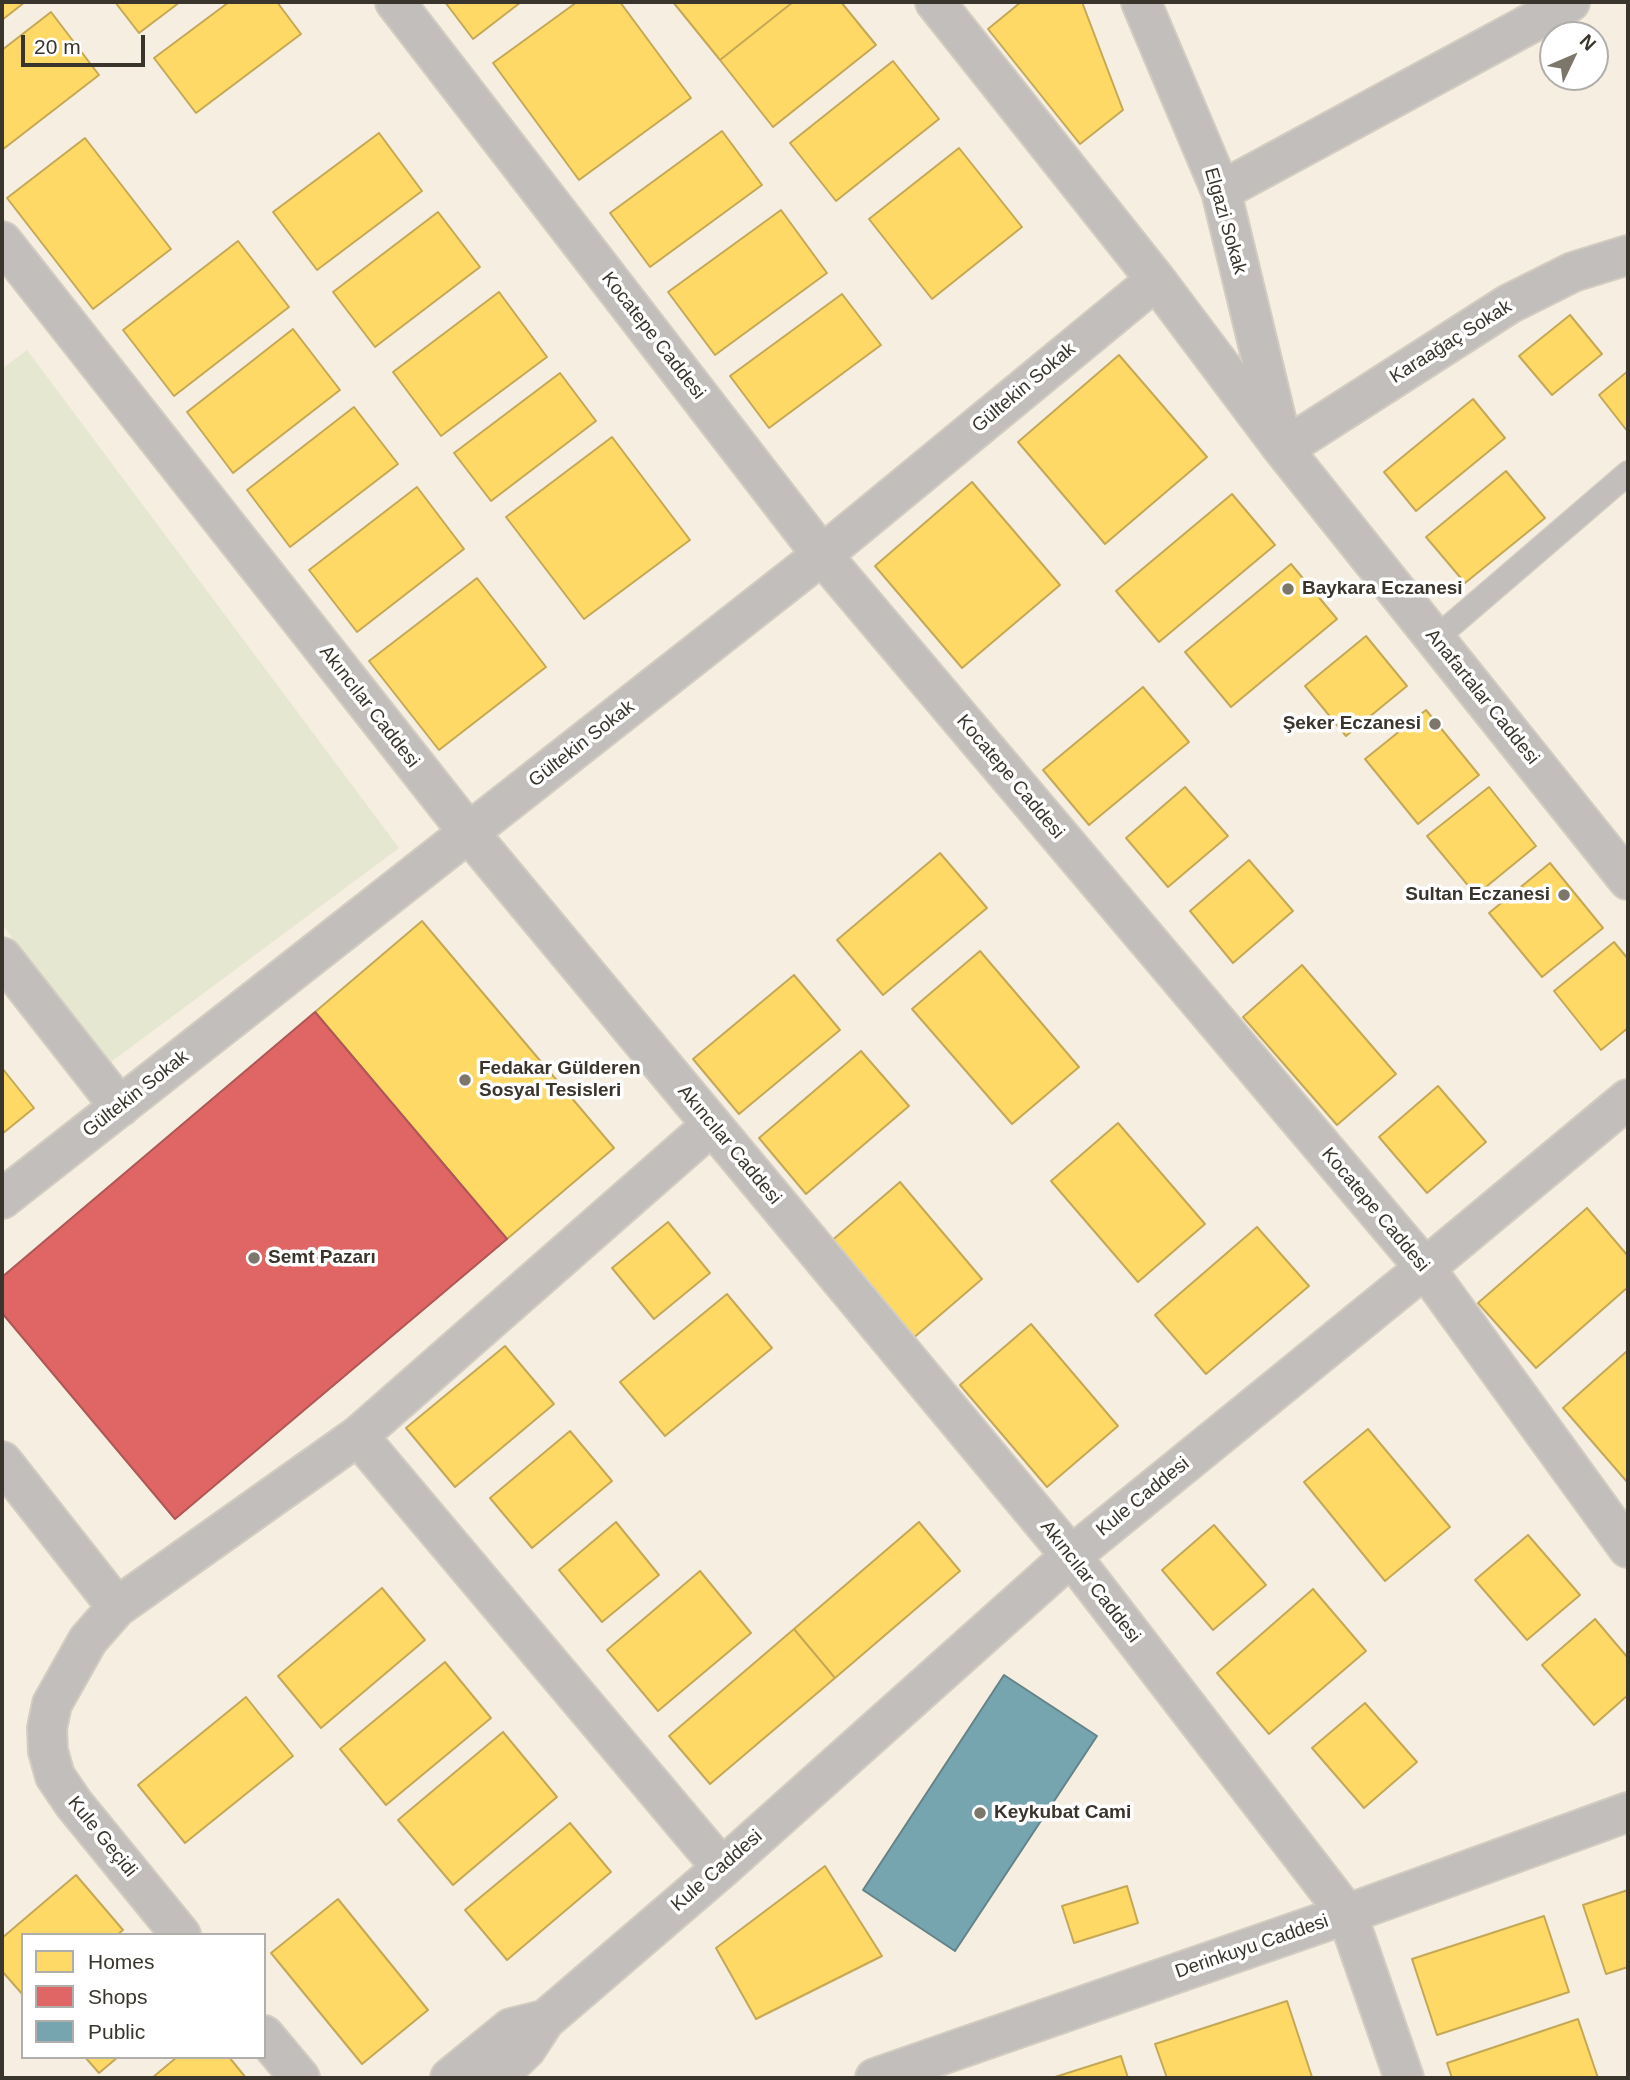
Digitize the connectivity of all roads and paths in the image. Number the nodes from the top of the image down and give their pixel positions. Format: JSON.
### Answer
{"nodes":[{"id":1,"x":395,"y":2,"type":"edge"},
{"id":2,"x":935,"y":2,"type":"edge"},
{"id":3,"x":1141,"y":2,"type":"edge"},
{"id":4,"x":1570,"y":2,"type":"edge"},
{"id":5,"x":1220,"y":191,"type":"junction"},
{"id":6,"x":2,"y":241,"type":"edge"},
{"id":7,"x":1628,"y":255,"type":"edge"},
{"id":8,"x":1156,"y":280,"type":"junction"},
{"id":9,"x":1283,"y":449,"type":"junction"},
{"id":10,"x":1628,"y":473,"type":"edge"},
{"id":11,"x":822,"y":555,"type":"junction"},
{"id":12,"x":1435,"y":639,"type":"junction"},
{"id":13,"x":469,"y":833,"type":"junction"},
{"id":14,"x":1628,"y":880,"type":"edge"},
{"id":15,"x":2,"y":957,"type":"edge"},
{"id":16,"x":1628,"y":1100,"type":"edge"},
{"id":17,"x":120,"y":1107,"type":"junction"},
{"id":18,"x":712,"y":1125,"type":"junction"},
{"id":19,"x":2,"y":1199,"type":"edge"},
{"id":20,"x":1425,"y":1268,"type":"junction"},
{"id":21,"x":358,"y":1436,"type":"junction"},
{"id":22,"x":2,"y":1461,"type":"edge"},
{"id":23,"x":1628,"y":1548,"type":"edge"},
{"id":24,"x":1071,"y":1556,"type":"junction"},
{"id":25,"x":117,"y":1608,"type":"junction"},
{"id":26,"x":1628,"y":1812,"type":"edge"},
{"id":27,"x":722,"y":1868,"type":"junction"},
{"id":28,"x":1347,"y":1914,"type":"junction"},
{"id":29,"x":179,"y":1933,"type":"edge"},
{"id":30,"x":545,"y":2020,"type":"junction"},
{"id":31,"x":266,"y":2037,"type":"edge"},
{"id":32,"x":925,"y":2070,"type":"edge"},
{"id":33,"x":300,"y":2078,"type":"edge"},
{"id":34,"x":450,"y":2078,"type":"edge"},
{"id":35,"x":496,"y":2078,"type":"edge"},
{"id":36,"x":875,"y":2078,"type":"edge"},
{"id":37,"x":1404,"y":2078,"type":"edge"}],
"edges":[{"from":1,"to":11,"type":"street","name":"Kocatepe Caddesi"},
{"from":2,"to":8,"type":"street","name":"Anafartalar Caddesi"},
{"from":3,"to":5,"type":"street","name":"Elgazi Sokak"},
{"from":4,"to":5,"type":"street"},
{"from":5,"to":9,"type":"street","name":"Elgazi Sokak"},
{"from":6,"to":13,"type":"street","name":"Akıncılar Caddesi"},
{"from":7,"to":9,"type":"street","name":"Karaağaç Sokak"},
{"from":8,"to":9,"type":"street","name":"Anafartalar Caddesi"},
{"from":8,"to":11,"type":"street","name":"Gültekin Sokak"},
{"from":9,"to":12,"type":"street","name":"Anafartalar Caddesi"},
{"from":10,"to":12,"type":"lane"},
{"from":11,"to":13,"type":"street","name":"Gültekin Sokak"},
{"from":11,"to":20,"type":"street","name":"Kocatepe Caddesi"},
{"from":12,"to":14,"type":"street","name":"Anafartalar Caddesi"},
{"from":13,"to":17,"type":"street","name":"Gültekin Sokak"},
{"from":13,"to":18,"type":"street","name":"Akıncılar Caddesi"},
{"from":15,"to":17,"type":"street"},
{"from":16,"to":20,"type":"street","name":"Kule Caddesi"},
{"from":17,"to":19,"type":"street","name":"Gültekin Sokak"},
{"from":18,"to":21,"type":"street"},
{"from":18,"to":24,"type":"street","name":"Akıncılar Caddesi"},
{"from":20,"to":23,"type":"street","name":"Kocatepe Caddesi"},
{"from":20,"to":24,"type":"street","name":"Kule Caddesi"},
{"from":21,"to":25,"type":"street"},
{"from":21,"to":27,"type":"street"},
{"from":22,"to":25,"type":"street"},
{"from":24,"to":27,"type":"street","name":"Kule Caddesi"},
{"from":24,"to":28,"type":"street","name":"Akıncılar Caddesi"},
{"from":25,"to":29,"type":"street","name":"Kule Geçidi"},
{"from":26,"to":28,"type":"street","name":"Derinkuyu Caddesi"},
{"from":27,"to":30,"type":"street","name":"Kule Caddesi"},
{"from":28,"to":32,"type":"street","name":"Derinkuyu Caddesi"},
{"from":28,"to":37,"type":"street","name":"Akıncılar Caddesi"},
{"from":30,"to":34,"type":"street","name":"Kule Caddesi"},
{"from":30,"to":35,"type":"street","name":"Kule Caddesi"},
{"from":31,"to":33,"type":"street"},
{"from":32,"to":36,"type":"street","name":"Derinkuyu Caddesi"}]}
